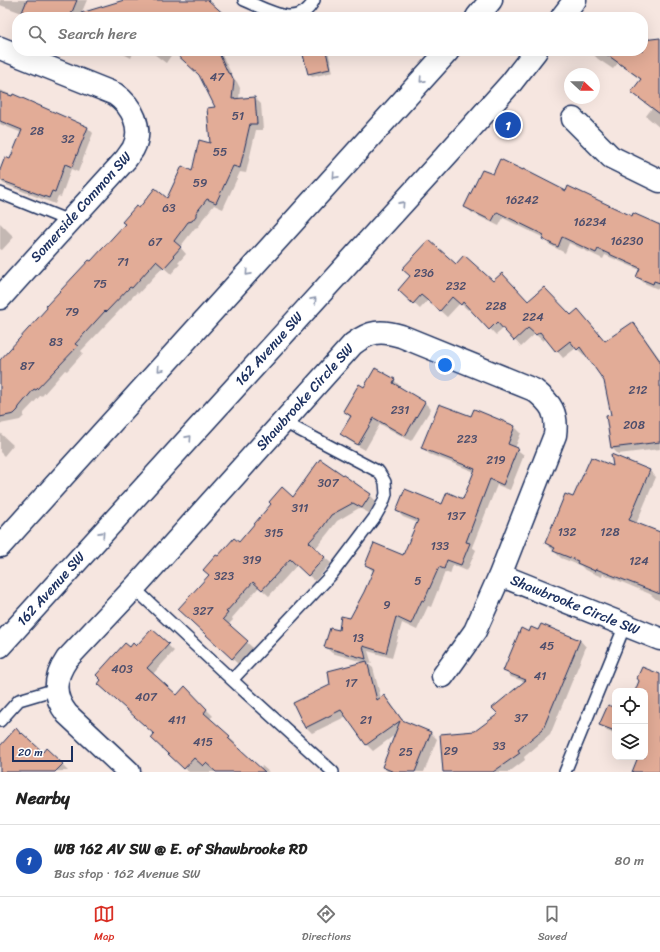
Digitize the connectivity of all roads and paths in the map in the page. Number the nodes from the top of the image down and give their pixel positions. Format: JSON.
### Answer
{"nodes":[{"id":1,"x":244,"y":0,"type":"edge"},
{"id":2,"x":314,"y":0,"type":"edge"},
{"id":3,"x":491,"y":0,"type":"edge"},
{"id":4,"x":575,"y":0,"type":"edge"},
{"id":5,"x":273,"y":12,"type":"edge"},
{"id":6,"x":305,"y":12,"type":"edge"},
{"id":7,"x":481,"y":12,"type":"edge"},
{"id":8,"x":566,"y":12,"type":"edge"},
{"id":9,"x":0,"y":48,"type":"edge"},
{"id":10,"x":12,"y":53,"type":"edge"},
{"id":11,"x":20,"y":56,"type":"edge"},
{"id":12,"x":443,"y":56,"type":"edge"},
{"id":13,"x":532,"y":56,"type":"edge"},
{"id":14,"x":573,"y":119,"type":"dead end"},
{"id":15,"x":660,"y":182,"type":"edge"},
{"id":16,"x":0,"y":193,"type":"edge"},
{"id":17,"x":69,"y":221,"type":"junction"},
{"id":18,"x":0,"y":298,"type":"edge"},
{"id":19,"x":282,"y":421,"type":"junction"},
{"id":20,"x":0,"y":546,"type":"edge"},
{"id":21,"x":500,"y":575,"type":"junction"},
{"id":22,"x":134,"y":588,"type":"junction"},
{"id":23,"x":625,"y":625,"type":"junction"},
{"id":24,"x":660,"y":639,"type":"edge"},
{"id":25,"x":0,"y":646,"type":"edge"},
{"id":26,"x":443,"y":676,"type":"dead end"},
{"id":27,"x":232,"y":680,"type":"junction"},
{"id":28,"x":56,"y":689,"type":"junction"},
{"id":29,"x":0,"y":721,"type":"edge"},
{"id":30,"x":129,"y":772,"type":"edge"},
{"id":31,"x":333,"y":772,"type":"edge"},
{"id":32,"x":565,"y":772,"type":"edge"}],
"edges":[{"from":1,"to":5,"type":"lane"},
{"from":2,"to":6,"type":"lane"},
{"from":3,"to":7,"type":"street"},
{"from":4,"to":8,"type":"street"},
{"from":9,"to":10,"type":"street","name":"Somerside Common SW"},
{"from":11,"to":17,"type":"street","name":"Somerside Common SW"},
{"from":12,"to":20,"type":"street","one_way":true},
{"from":25,"to":13,"type":"street","name":"162 Avenue SW","one_way":true},
{"from":14,"to":15,"type":"street"},
{"from":16,"to":17,"type":"lane"},
{"from":17,"to":18,"type":"street","name":"Somerside Common SW"},
{"from":19,"to":21,"type":"street","name":"Shawbrooke Circle SW"},
{"from":19,"to":22,"type":"street","name":"Shawbrooke Circle SW"},
{"from":19,"to":27,"type":"lane"},
{"from":21,"to":23,"type":"street","name":"Shawbrooke Circle SW"},
{"from":21,"to":26,"type":"street"},
{"from":22,"to":27,"type":"lane"},
{"from":22,"to":28,"type":"street","name":"Shawbrooke Circle SW"},
{"from":23,"to":24,"type":"street","name":"Shawbrooke Circle SW"},
{"from":23,"to":32,"type":"lane"},
{"from":27,"to":31,"type":"lane"},
{"from":28,"to":29,"type":"lane"},
{"from":28,"to":30,"type":"street","name":"Shawbrooke Circle SW"}]}
